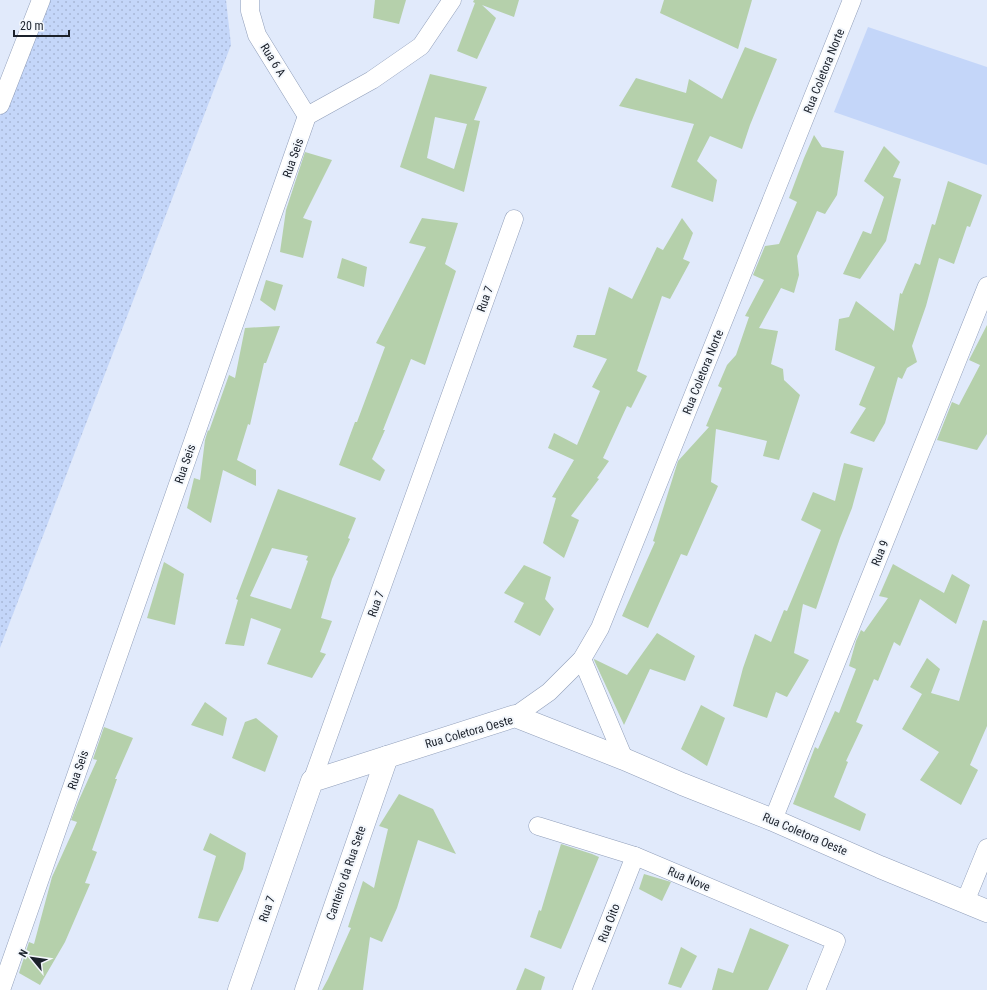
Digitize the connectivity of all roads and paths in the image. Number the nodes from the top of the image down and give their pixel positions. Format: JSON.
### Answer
{"nodes":[{"id":1,"x":41,"y":0,"type":"edge"},
{"id":2,"x":250,"y":0,"type":"edge"},
{"id":3,"x":452,"y":0,"type":"edge"},
{"id":4,"x":852,"y":0,"type":"edge"},
{"id":5,"x":0,"y":105,"type":"edge"},
{"id":6,"x":307,"y":116,"type":"junction"},
{"id":7,"x":514,"y":219,"type":"dead end"},
{"id":8,"x":987,"y":286,"type":"edge"},
{"id":9,"x":582,"y":659,"type":"junction"},
{"id":10,"x":515,"y":716,"type":"junction"},
{"id":11,"x":387,"y":757,"type":"junction"},
{"id":12,"x":624,"y":759,"type":"junction"},
{"id":13,"x":312,"y":781,"type":"junction"},
{"id":14,"x":773,"y":820,"type":"junction"},
{"id":15,"x":538,"y":826,"type":"dead end"},
{"id":16,"x":987,"y":848,"type":"edge"},
{"id":17,"x":635,"y":856,"type":"junction"},
{"id":18,"x":966,"y":902,"type":"junction"},
{"id":19,"x":987,"y":911,"type":"edge"},
{"id":20,"x":1,"y":990,"type":"edge"},
{"id":21,"x":239,"y":990,"type":"edge"},
{"id":22,"x":306,"y":990,"type":"edge"},
{"id":23,"x":582,"y":990,"type":"edge"},
{"id":24,"x":816,"y":990,"type":"edge"}],
"edges":[{"from":1,"to":5,"type":"street"},
{"from":2,"to":6,"type":"street","name":"Rua 6 A"},
{"from":3,"to":6,"type":"street"},
{"from":4,"to":9,"type":"street","name":"Rua Coletora Norte"},
{"from":6,"to":20,"type":"street","name":"Rua Seis"},
{"from":7,"to":13,"type":"street","name":"Rua 7"},
{"from":8,"to":14,"type":"street","name":"Rua 9"},
{"from":9,"to":10,"type":"street","name":"Rua Coletora Norte"},
{"from":9,"to":12,"type":"street"},
{"from":10,"to":11,"type":"street","name":"Rua Coletora Oeste"},
{"from":10,"to":12,"type":"street","name":"Rua Coletora Oeste"},
{"from":11,"to":13,"type":"street","name":"Rua Coletora Oeste"},
{"from":11,"to":22,"type":"street","name":"Canteiro da Rua Sete"},
{"from":12,"to":14,"type":"street","name":"Rua Coletora Oeste"},
{"from":13,"to":21,"type":"street","name":"Rua 7"},
{"from":14,"to":18,"type":"street","name":"Rua Coletora Oeste"},
{"from":15,"to":17,"type":"street","name":"Rua Nove"},
{"from":16,"to":18,"type":"street"},
{"from":17,"to":23,"type":"street","name":"Rua Oito"},
{"from":17,"to":24,"type":"street","name":"Rua Nove"},
{"from":18,"to":19,"type":"street","name":"Rua Coletora Oeste"}]}
